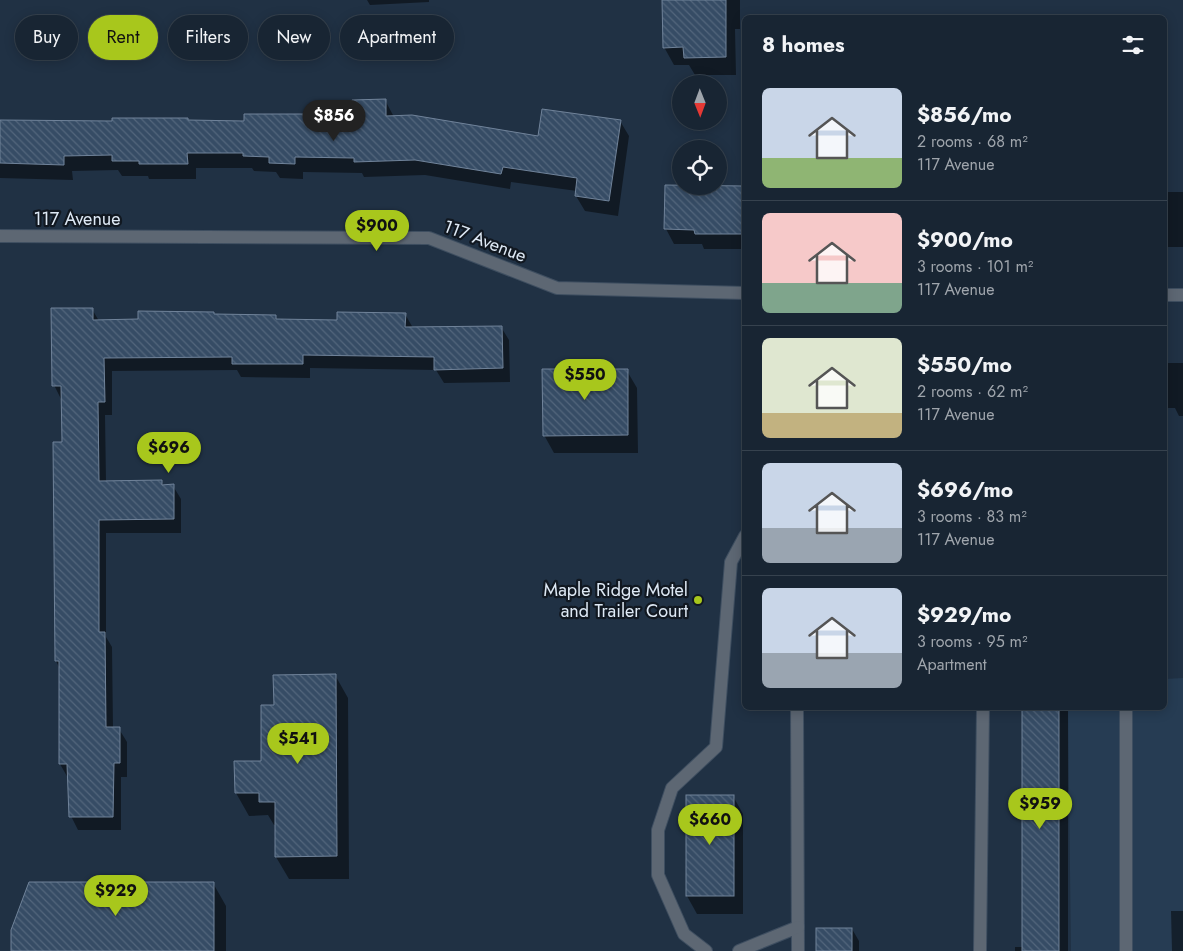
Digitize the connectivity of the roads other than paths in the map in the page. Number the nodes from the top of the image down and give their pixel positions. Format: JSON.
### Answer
{"nodes":[{"id":1,"x":0,"y":236,"type":"edge"},
{"id":2,"x":742,"y":293,"type":"edge"},
{"id":3,"x":1167,"y":295,"type":"edge"},
{"id":4,"x":1183,"y":295,"type":"edge"},
{"id":5,"x":742,"y":542,"type":"edge"},
{"id":6,"x":797,"y":710,"type":"edge"},
{"id":7,"x":983,"y":710,"type":"edge"},
{"id":8,"x":1126,"y":710,"type":"edge"},
{"id":9,"x":798,"y":927,"type":"junction"},
{"id":10,"x":706,"y":951,"type":"edge"},
{"id":11,"x":739,"y":951,"type":"edge"},
{"id":12,"x":798,"y":951,"type":"edge"},
{"id":13,"x":980,"y":951,"type":"edge"},
{"id":14,"x":1126,"y":951,"type":"edge"}],
"edges":[{"from":1,"to":2,"type":"street","name":"117 Avenue"},
{"from":3,"to":4,"type":"street"},
{"from":5,"to":10,"type":"street"},
{"from":6,"to":9,"type":"street"},
{"from":7,"to":13,"type":"street"},
{"from":8,"to":14,"type":"street"},
{"from":9,"to":11,"type":"street"},
{"from":9,"to":12,"type":"street"}]}
